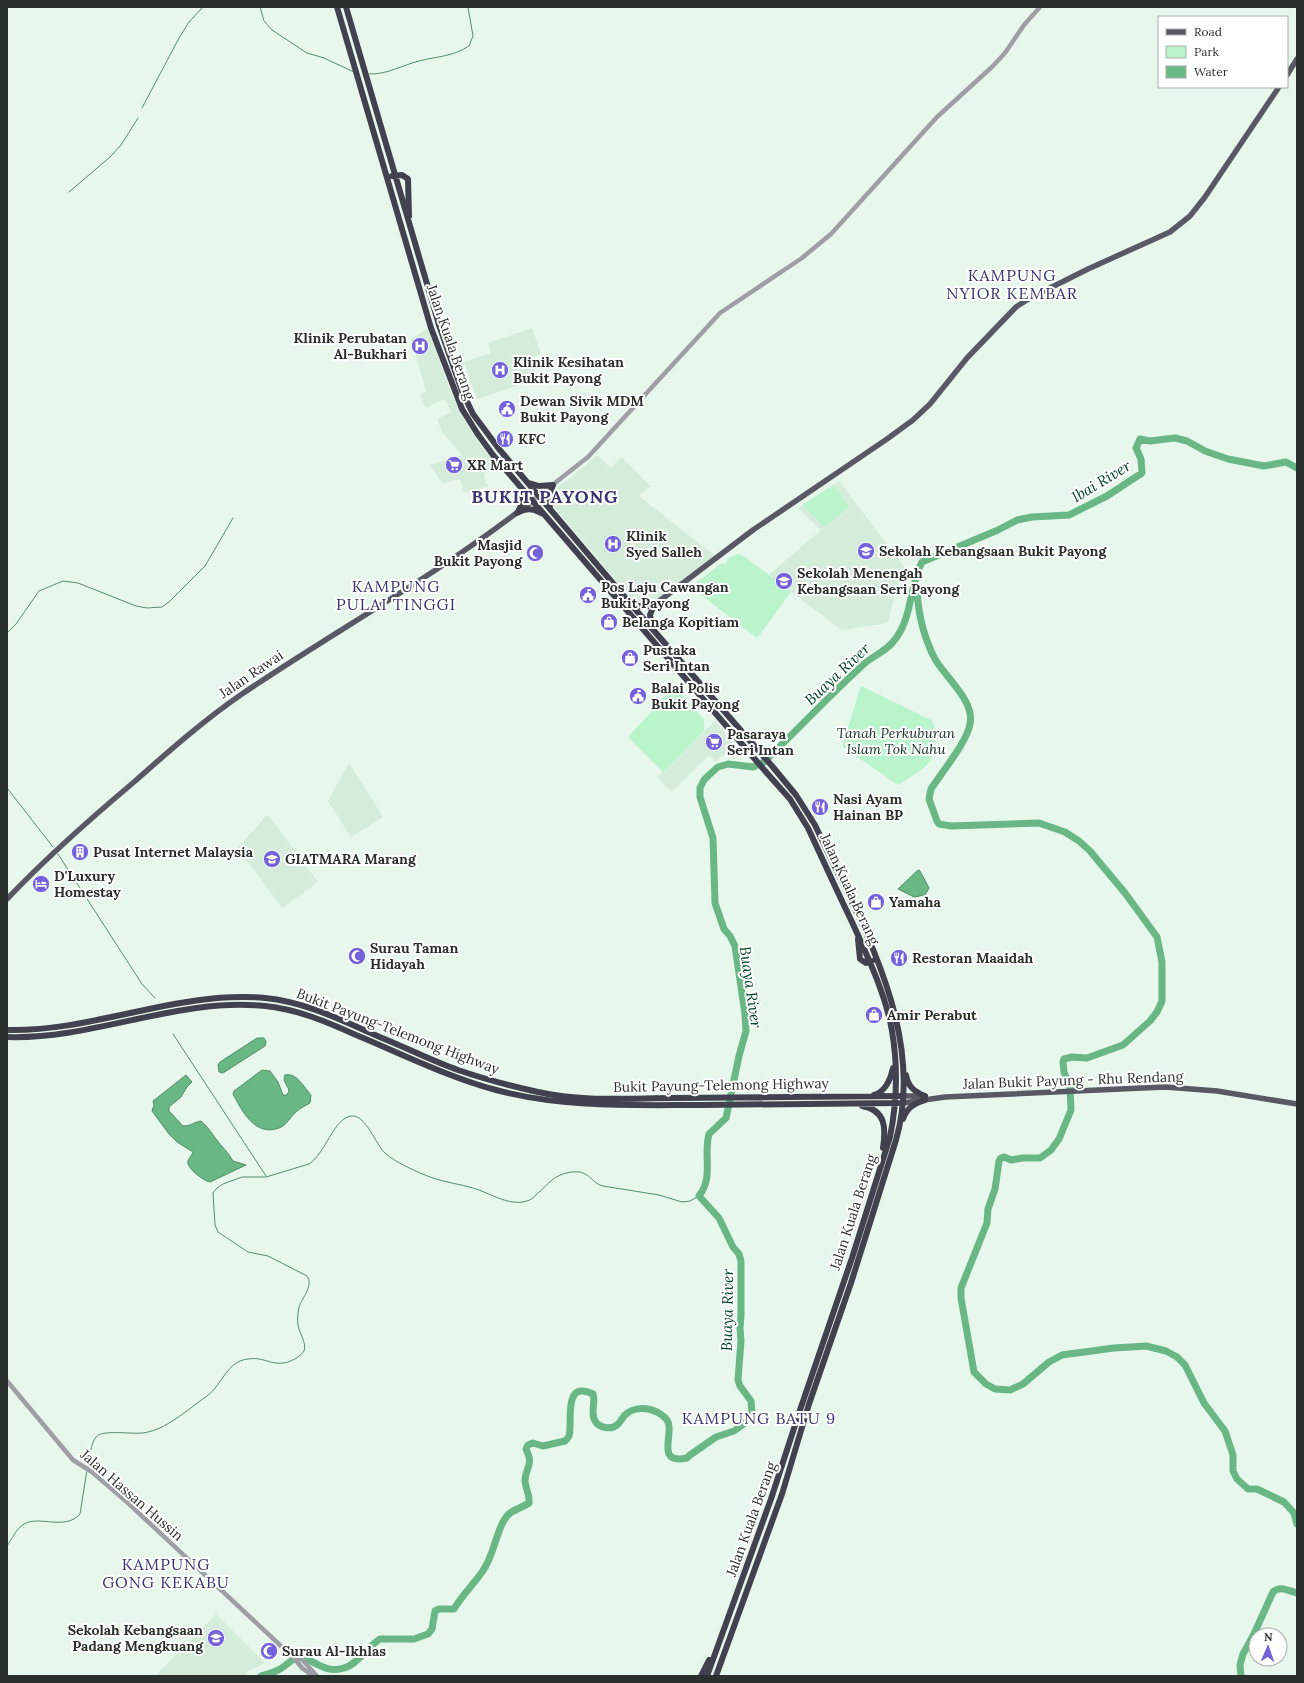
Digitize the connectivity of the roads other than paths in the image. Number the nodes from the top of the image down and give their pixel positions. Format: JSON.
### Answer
{"nodes":[{"id":1,"x":337,"y":7,"type":"edge"},
{"id":2,"x":346,"y":7,"type":"edge"},
{"id":3,"x":1040,"y":7,"type":"edge"},
{"id":4,"x":1297,"y":59,"type":"edge"},
{"id":5,"x":1288,"y":73,"type":"edge"},
{"id":6,"x":1278,"y":88,"type":"edge"},
{"id":7,"x":395,"y":175,"type":"junction"},
{"id":8,"x":390,"y":189,"type":"junction"},
{"id":9,"x":409,"y":224,"type":"junction"},
{"id":10,"x":526,"y":481,"type":"junction"},
{"id":11,"x":553,"y":484,"type":"junction"},
{"id":12,"x":520,"y":486,"type":"junction"},
{"id":13,"x":539,"y":496,"type":"junction"},
{"id":14,"x":532,"y":501,"type":"junction"},
{"id":15,"x":550,"y":509,"type":"junction"},
{"id":16,"x":517,"y":513,"type":"junction"},
{"id":17,"x":544,"y":515,"type":"junction"},
{"id":18,"x":628,"y":602,"type":"junction"},
{"id":19,"x":654,"y":605,"type":"junction"},
{"id":20,"x":653,"y":630,"type":"junction"},
{"id":21,"x":7,"y":899,"type":"edge"},
{"id":22,"x":875,"y":954,"type":"junction"},
{"id":23,"x":870,"y":962,"type":"junction"},
{"id":24,"x":7,"y":1030,"type":"edge"},
{"id":25,"x":7,"y":1037,"type":"edge"},
{"id":26,"x":902,"y":1054,"type":"junction"},
{"id":27,"x":894,"y":1055,"type":"junction"},
{"id":28,"x":868,"y":1096,"type":"junction"},
{"id":29,"x":896,"y":1096,"type":"junction"},
{"id":30,"x":903,"y":1096,"type":"junction"},
{"id":31,"x":925,"y":1098,"type":"junction"},
{"id":32,"x":895,"y":1103,"type":"junction"},
{"id":33,"x":903,"y":1103,"type":"junction"},
{"id":34,"x":826,"y":1104,"type":"junction"},
{"id":35,"x":1297,"y":1104,"type":"edge"},
{"id":36,"x":899,"y":1131,"type":"junction"},
{"id":37,"x":880,"y":1167,"type":"junction"},
{"id":38,"x":7,"y":1381,"type":"edge"},
{"id":39,"x":788,"y":1477,"type":"junction"},
{"id":40,"x":776,"y":1486,"type":"junction"},
{"id":41,"x":722,"y":1633,"type":"junction"},
{"id":42,"x":723,"y":1656,"type":"junction"},
{"id":43,"x":304,"y":1667,"type":"junction"},
{"id":44,"x":313,"y":1676,"type":"edge"},
{"id":45,"x":317,"y":1676,"type":"edge"},
{"id":46,"x":701,"y":1676,"type":"edge"},
{"id":47,"x":707,"y":1676,"type":"edge"},
{"id":48,"x":712,"y":1676,"type":"edge"},
{"id":49,"x":716,"y":1676,"type":"edge"}],
"edges":[{"from":1,"to":8,"type":"highway","name":"Jalan Kuala Berang"},
{"from":2,"to":7,"type":"highway","name":"Jalan Kuala Berang"},
{"from":3,"to":11,"type":"street"},
{"from":4,"to":5,"type":"main road"},
{"from":6,"to":19,"type":"main road"},
{"from":7,"to":8,"type":"highway"},
{"from":7,"to":9,"type":"highway","name":"Jalan Kuala Berang"},
{"from":7,"to":9,"type":"highway"},
{"from":8,"to":12,"type":"highway","name":"Jalan Kuala Berang"},
{"from":9,"to":10,"type":"highway","name":"Jalan Kuala Berang"},
{"from":10,"to":11,"type":"highway"},
{"from":10,"to":13,"type":"highway","name":"Jalan Kuala Berang"},
{"from":11,"to":13,"type":"street"},
{"from":11,"to":15,"type":"highway"},
{"from":12,"to":14,"type":"highway","name":"Jalan Kuala Berang"},
{"from":12,"to":16,"type":"highway"},
{"from":13,"to":14,"type":"street"},
{"from":13,"to":15,"type":"highway","name":"Jalan Kuala Berang"},
{"from":14,"to":16,"type":"main road","name":"Jalan Rawai"},
{"from":14,"to":17,"type":"highway","name":"Jalan Kuala Berang"},
{"from":15,"to":18,"type":"highway","name":"Jalan Kuala Berang"},
{"from":16,"to":17,"type":"highway"},
{"from":16,"to":21,"type":"main road","name":"Jalan Rawai"},
{"from":17,"to":23,"type":"highway","name":"Jalan Kuala Berang"},
{"from":18,"to":19,"type":"highway"},
{"from":18,"to":20,"type":"highway","name":"Jalan Kuala Berang"},
{"from":19,"to":20,"type":"highway"},
{"from":20,"to":22,"type":"highway","name":"Jalan Kuala Berang"},
{"from":22,"to":23,"type":"highway"},
{"from":22,"to":26,"type":"highway","name":"Jalan Kuala Berang"},
{"from":23,"to":27,"type":"highway","name":"Jalan Kuala Berang"},
{"from":24,"to":28,"type":"highway","name":"Bukit Payung-Telemong Highway"},
{"from":25,"to":34,"type":"highway","name":"Bukit Payung-Telemong Highway"},
{"from":26,"to":30,"type":"highway","name":"Jalan Kuala Berang"},
{"from":26,"to":31,"type":"highway"},
{"from":27,"to":28,"type":"highway"},
{"from":27,"to":29,"type":"highway","name":"Jalan Kuala Berang"},
{"from":28,"to":29,"type":"highway","name":"Bukit Payung-Telemong Highway"},
{"from":29,"to":30,"type":"highway","name":"Bukit Payung-Telemong Highway"},
{"from":29,"to":32,"type":"highway","name":"Jalan Kuala Berang"},
{"from":30,"to":31,"type":"main road"},
{"from":30,"to":33,"type":"highway","name":"Jalan Kuala Berang"},
{"from":31,"to":33,"type":"main road"},
{"from":31,"to":35,"type":"main road","name":"Jalan Bukit Payung - Rhu Rendang"},
{"from":31,"to":36,"type":"highway"},
{"from":32,"to":33,"type":"highway","name":"Bukit Payung-Telemong Highway"},
{"from":32,"to":34,"type":"highway","name":"Bukit Payung-Telemong Highway"},
{"from":32,"to":37,"type":"highway","name":"Jalan Kuala Berang"},
{"from":33,"to":36,"type":"highway","name":"Jalan Kuala Berang"},
{"from":34,"to":37,"type":"highway"},
{"from":36,"to":39,"type":"highway","name":"Jalan Kuala Berang"},
{"from":37,"to":40,"type":"highway","name":"Jalan Kuala Berang"},
{"from":38,"to":43,"type":"street","name":"Jalan Hassan Hussin"},
{"from":39,"to":40,"type":"highway"},
{"from":39,"to":42,"type":"highway","name":"Jalan Kuala Berang"},
{"from":40,"to":41,"type":"highway","name":"Jalan Kuala Berang"},
{"from":41,"to":46,"type":"highway"},
{"from":41,"to":47,"type":"highway","name":"Jalan Kuala Berang"},
{"from":42,"to":48,"type":"highway"},
{"from":42,"to":49,"type":"highway","name":"Jalan Kuala Berang"},
{"from":43,"to":44,"type":"street","name":"Jalan Hassan Hussin"},
{"from":43,"to":45,"type":"street","name":"Jalan Hassan Hussin"}]}
